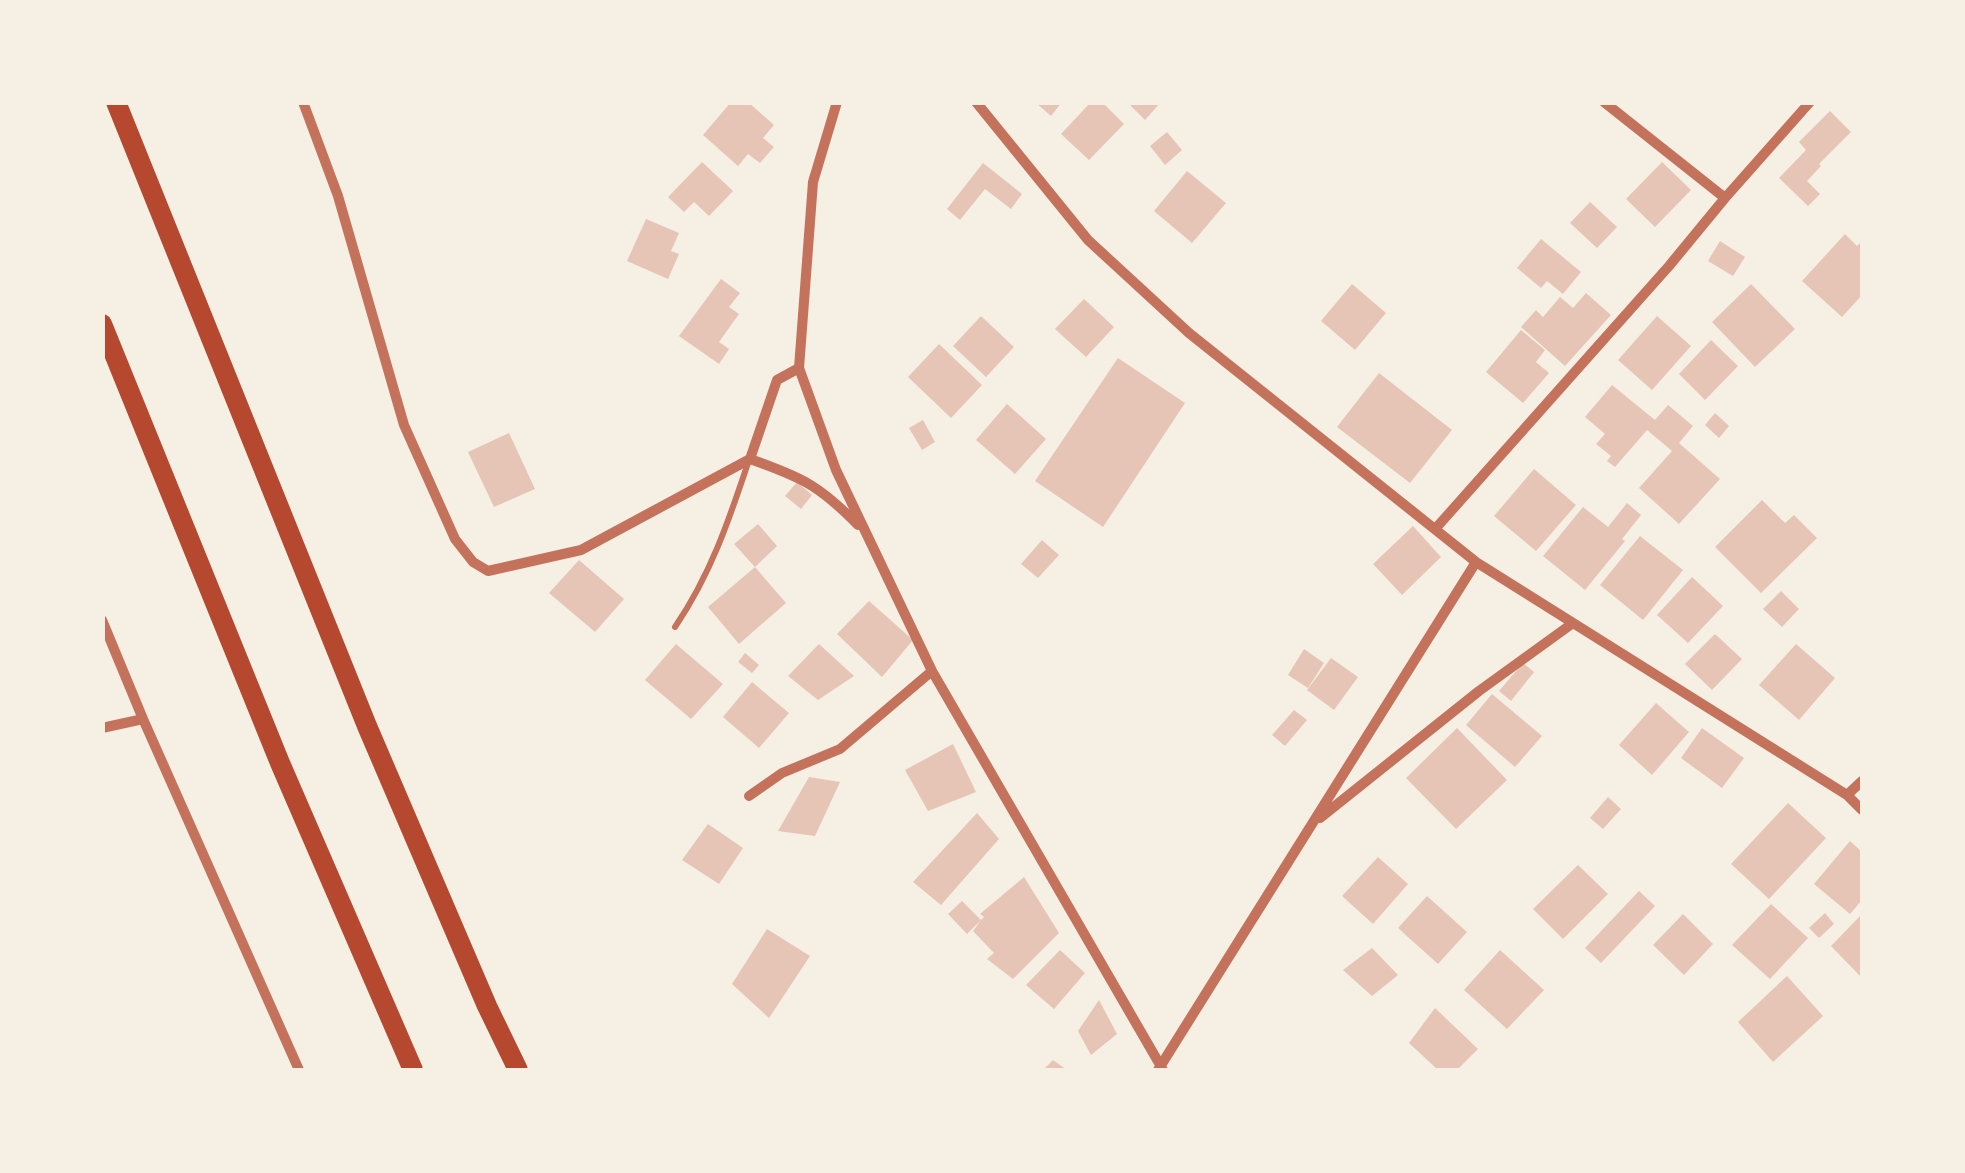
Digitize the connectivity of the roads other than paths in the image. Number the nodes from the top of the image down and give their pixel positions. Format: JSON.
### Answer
{"nodes":[{"id":1,"x":116,"y":102,"type":"edge"},
{"id":2,"x":304,"y":102,"type":"edge"},
{"id":3,"x":837,"y":102,"type":"edge"},
{"id":4,"x":976,"y":102,"type":"edge"},
{"id":5,"x":1604,"y":102,"type":"edge"},
{"id":6,"x":1810,"y":102,"type":"edge"},
{"id":7,"x":1725,"y":198,"type":"junction"},
{"id":8,"x":102,"y":324,"type":"edge"},
{"id":9,"x":799,"y":368,"type":"junction"},
{"id":10,"x":750,"y":459,"type":"junction"},
{"id":11,"x":1436,"y":528,"type":"junction"},
{"id":12,"x":866,"y":532,"type":"junction"},
{"id":13,"x":1476,"y":562,"type":"junction"},
{"id":14,"x":102,"y":620,"type":"edge"},
{"id":15,"x":1573,"y":623,"type":"junction"},
{"id":16,"x":675,"y":627,"type":"dead end"},
{"id":17,"x":932,"y":671,"type":"junction"},
{"id":18,"x":143,"y":718,"type":"junction"},
{"id":19,"x":102,"y":728,"type":"edge"},
{"id":20,"x":1862,"y":781,"type":"edge"},
{"id":21,"x":1847,"y":795,"type":"junction"},
{"id":22,"x":749,"y":796,"type":"dead end"},
{"id":23,"x":1862,"y":810,"type":"edge"},
{"id":24,"x":1312,"y":825,"type":"junction"},
{"id":25,"x":1160,"y":1069,"type":"edge"},
{"id":26,"x":299,"y":1070,"type":"edge"},
{"id":27,"x":413,"y":1070,"type":"edge"},
{"id":28,"x":518,"y":1070,"type":"edge"}],
"edges":[{"from":1,"to":28,"type":"highway"},
{"from":2,"to":10,"type":"street"},
{"from":3,"to":9,"type":"street"},
{"from":4,"to":11,"type":"street"},
{"from":5,"to":7,"type":"street"},
{"from":6,"to":7,"type":"street"},
{"from":7,"to":11,"type":"street"},
{"from":8,"to":27,"type":"highway"},
{"from":9,"to":10,"type":"street"},
{"from":9,"to":12,"type":"street"},
{"from":10,"to":12,"type":"street"},
{"from":10,"to":16,"type":"lane"},
{"from":11,"to":13,"type":"street"},
{"from":12,"to":17,"type":"street"},
{"from":13,"to":15,"type":"street"},
{"from":13,"to":24,"type":"street"},
{"from":14,"to":18,"type":"street"},
{"from":15,"to":21,"type":"street"},
{"from":15,"to":24,"type":"street"},
{"from":17,"to":22,"type":"street"},
{"from":17,"to":25,"type":"street"},
{"from":18,"to":19,"type":"street"},
{"from":18,"to":26,"type":"street"},
{"from":20,"to":21,"type":"street"},
{"from":21,"to":23,"type":"street"},
{"from":24,"to":25,"type":"street"}]}
